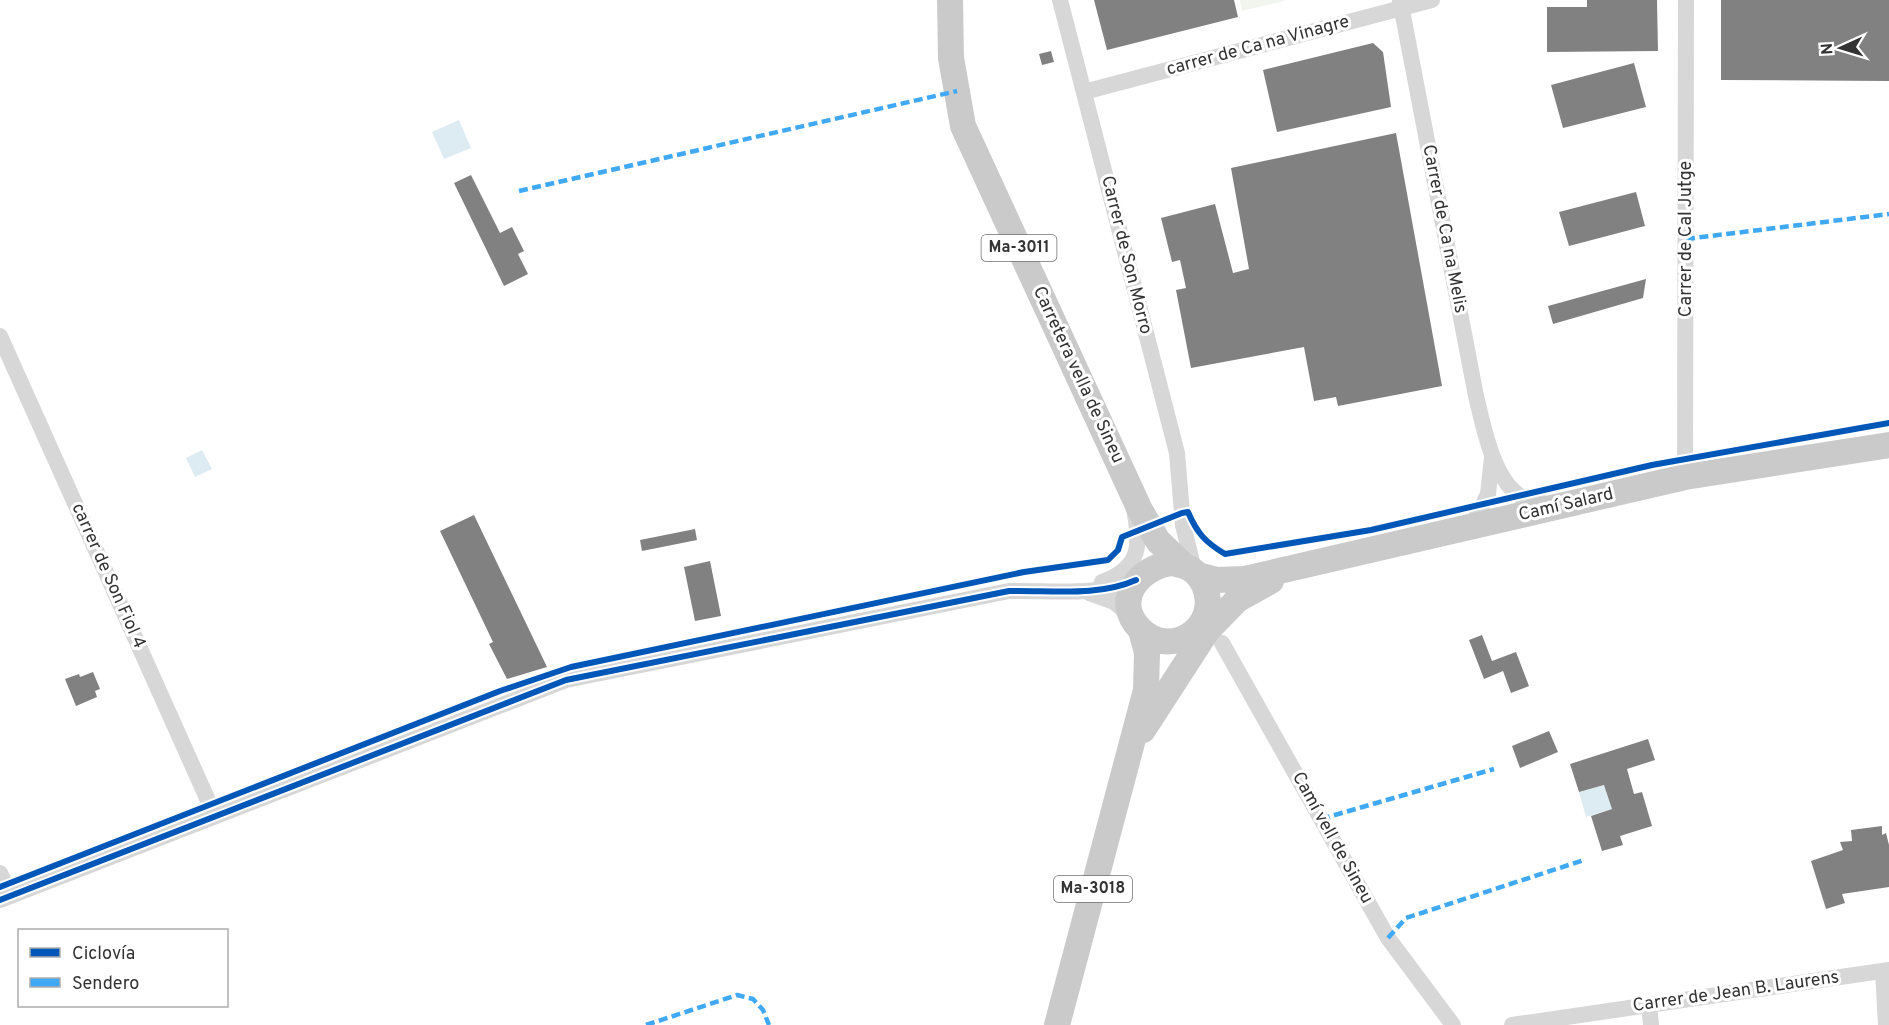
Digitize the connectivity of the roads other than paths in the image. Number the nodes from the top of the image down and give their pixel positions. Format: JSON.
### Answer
{"nodes":[{"id":1,"x":950,"y":0,"type":"edge"},
{"id":2,"x":1060,"y":0,"type":"edge"},
{"id":3,"x":1432,"y":0,"type":"edge"},
{"id":4,"x":1686,"y":0,"type":"edge"},
{"id":5,"x":1401,"y":4,"type":"edge"},
{"id":6,"x":1084,"y":92,"type":"junction"},
{"id":7,"x":0,"y":336,"type":"edge"},
{"id":8,"x":1889,"y":445,"type":"edge"},
{"id":9,"x":1492,"y":458,"type":"junction"},
{"id":10,"x":1685,"y":477,"type":"junction"},
{"id":11,"x":1129,"y":486,"type":"junction"},
{"id":12,"x":1564,"y":506,"type":"junction"},
{"id":13,"x":1140,"y":510,"type":"junction"},
{"id":14,"x":1468,"y":528,"type":"junction"},
{"id":15,"x":1304,"y":565,"type":"junction"},
{"id":16,"x":1191,"y":570,"type":"junction"},
{"id":17,"x":1139,"y":578,"type":"junction"},
{"id":18,"x":1245,"y":579,"type":"junction"},
{"id":19,"x":1063,"y":591,"type":"junction"},
{"id":20,"x":1082,"y":591,"type":"junction"},
{"id":21,"x":1208,"y":608,"type":"junction"},
{"id":22,"x":1136,"y":623,"type":"junction"},
{"id":23,"x":1182,"y":639,"type":"junction"},
{"id":24,"x":1222,"y":643,"type":"dead end"},
{"id":25,"x":1146,"y":690,"type":"junction"},
{"id":26,"x":1128,"y":753,"type":"junction"},
{"id":27,"x":215,"y":816,"type":"junction"},
{"id":28,"x":0,"y":873,"type":"edge"},
{"id":29,"x":5,"y":898,"type":"edge"},
{"id":30,"x":1886,"y":970,"type":"edge"},
{"id":31,"x":1649,"y":1005,"type":"junction"},
{"id":32,"x":1057,"y":1025,"type":"edge"},
{"id":33,"x":1453,"y":1025,"type":"edge"},
{"id":34,"x":1512,"y":1025,"type":"edge"},
{"id":35,"x":1651,"y":1025,"type":"edge"},
{"id":36,"x":1886,"y":1025,"type":"edge"}],
"edges":[{"from":1,"to":11,"type":"main road","name":"Carretera vella de Sineu","number":"Ma-3011"},
{"from":2,"to":6,"type":"street","name":"Carrer de Son Morro"},
{"from":3,"to":5,"type":"street","name":"carrer de Ca na Vinagre"},
{"from":4,"to":10,"type":"street","name":"Carrer de Cal Jutge"},
{"from":5,"to":6,"type":"street","name":"carrer de Ca na Vinagre"},
{"from":5,"to":9,"type":"street","name":"Carrer de Ca na Melis"},
{"from":6,"to":16,"type":"street","name":"Carrer de Son Morro"},
{"from":7,"to":27,"type":"street","name":"carrer de Son Fiol 4"},
{"from":8,"to":10,"type":"main road","name":"Camí Salard","number":"Ma-3018"},
{"from":9,"to":12,"type":"street","name":"Carrer de Ca na Melis"},
{"from":9,"to":14,"type":"street","name":"Carrer de Ca na Melis"},
{"from":10,"to":12,"type":"main road","name":"Camí Salard","number":"Ma-3018"},
{"from":11,"to":13,"type":"main road","name":"Carretera vella de Sineu","number":"Ma-3011"},
{"from":11,"to":19,"type":"street"},
{"from":12,"to":14,"type":"main road","name":"Camí Salard","number":"Ma-3018"},
{"from":13,"to":16,"type":"main road","name":"Carretera vella de Sineu","number":"Ma-3011"},
{"from":13,"to":17,"type":"main road","name":"Carretera vella de Sineu","number":"Ma-3011"},
{"from":14,"to":15,"type":"main road","name":"Camí Salard","number":"Ma-3018"},
{"from":15,"to":18,"type":"main road","name":"Camí Salard","number":"Ma-3018"},
{"from":15,"to":26,"type":"main road"},
{"from":16,"to":17,"type":"main road","number":"Ma-3018"},
{"from":16,"to":18,"type":"main road","name":"Camí Salard","number":"Ma-3018"},
{"from":16,"to":21,"type":"main road"},
{"from":17,"to":20,"type":"street"},
{"from":17,"to":22,"type":"main road","number":"Ma-3018"},
{"from":18,"to":21,"type":"main road","name":"Camí Salard","number":"Ma-3018"},
{"from":19,"to":20,"type":"street"},
{"from":19,"to":27,"type":"street"},
{"from":20,"to":22,"type":"street"},
{"from":21,"to":23,"type":"main road","number":"Ma-3018"},
{"from":22,"to":23,"type":"main road"},
{"from":22,"to":25,"type":"main road","number":"Ma-3018"},
{"from":23,"to":25,"type":"main road","number":"Ma-3018"},
{"from":24,"to":33,"type":"street","name":"Camí vell de Sineu"},
{"from":25,"to":26,"type":"main road","number":"Ma-3018"},
{"from":26,"to":32,"type":"main road","number":"Ma-3018"},
{"from":27,"to":29,"type":"street"},
{"from":28,"to":29,"type":"street"},
{"from":30,"to":31,"type":"street","name":"Carrer de Jean B. Laurens"},
{"from":30,"to":36,"type":"street"},
{"from":31,"to":34,"type":"street","name":"Carrer de Jean B. Laurens"},
{"from":31,"to":35,"type":"street"}]}
